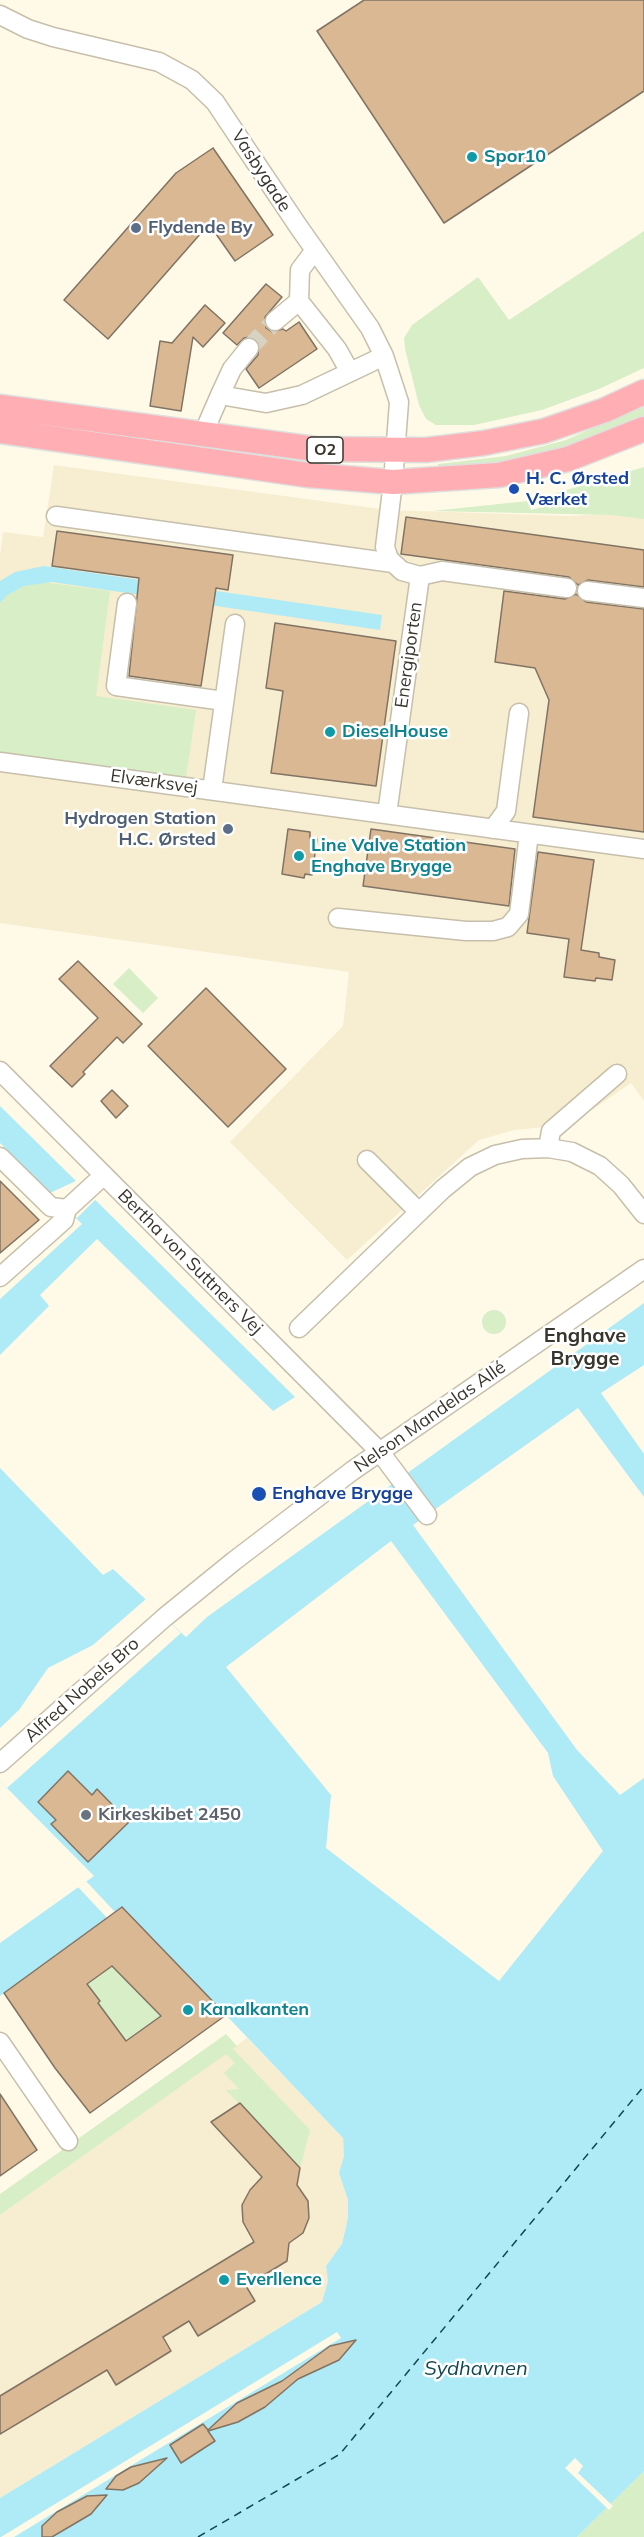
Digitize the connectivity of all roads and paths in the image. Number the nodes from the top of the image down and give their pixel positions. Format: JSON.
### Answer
{"nodes":[{"id":1,"x":0,"y":15,"type":"edge"},
{"id":2,"x":315,"y":250,"type":"junction"},
{"id":3,"x":299,"y":301,"type":"junction"},
{"id":4,"x":275,"y":321,"type":"tunnel mouth"},
{"id":5,"x":249,"y":348,"type":"tunnel mouth"},
{"id":6,"x":384,"y":356,"type":"junction"},
{"id":7,"x":350,"y":372,"type":"junction"},
{"id":8,"x":644,"y":393,"type":"edge"},
{"id":9,"x":220,"y":395,"type":"junction"},
{"id":10,"x":0,"y":407,"type":"edge"},
{"id":11,"x":644,"y":429,"type":"edge"},
{"id":12,"x":0,"y":431,"type":"edge"},
{"id":13,"x":203,"y":434,"type":"junction"},
{"id":14,"x":396,"y":450,"type":"junction"},
{"id":15,"x":393,"y":482,"type":"junction"},
{"id":16,"x":56,"y":516,"type":"dead end"},
{"id":17,"x":393,"y":562,"type":"junction"},
{"id":18,"x":420,"y":576,"type":"junction"},
{"id":19,"x":567,"y":588,"type":"dead end"},
{"id":20,"x":587,"y":591,"type":"dead end"},
{"id":21,"x":644,"y":598,"type":"edge"},
{"id":22,"x":127,"y":603,"type":"dead end"},
{"id":23,"x":235,"y":624,"type":"dead end"},
{"id":24,"x":224,"y":701,"type":"junction"},
{"id":25,"x":519,"y":713,"type":"dead end"},
{"id":26,"x":0,"y":762,"type":"edge"},
{"id":27,"x":212,"y":790,"type":"junction"},
{"id":28,"x":387,"y":814,"type":"junction"},
{"id":29,"x":493,"y":828,"type":"junction"},
{"id":30,"x":530,"y":834,"type":"junction"},
{"id":31,"x":644,"y":849,"type":"edge"},
{"id":32,"x":338,"y":918,"type":"dead end"},
{"id":33,"x":0,"y":1071,"type":"edge"},
{"id":34,"x":617,"y":1074,"type":"dead end"},
{"id":35,"x":548,"y":1148,"type":"junction"},
{"id":36,"x":0,"y":1157,"type":"edge"},
{"id":37,"x":367,"y":1160,"type":"dead end"},
{"id":38,"x":104,"y":1175,"type":"junction"},
{"id":39,"x":67,"y":1209,"type":"junction"},
{"id":40,"x":419,"y":1212,"type":"junction"},
{"id":41,"x":644,"y":1214,"type":"edge"},
{"id":42,"x":644,"y":1269,"type":"edge"},
{"id":43,"x":0,"y":1277,"type":"edge"},
{"id":44,"x":299,"y":1328,"type":"dead end"},
{"id":45,"x":380,"y":1452,"type":"junction"},
{"id":46,"x":426,"y":1515,"type":"dead end"},
{"id":47,"x":165,"y":1617,"type":"joint"},
{"id":48,"x":0,"y":1763,"type":"edge"},
{"id":49,"x":0,"y":2042,"type":"edge"},
{"id":50,"x":69,"y":2141,"type":"dead end"}],
"edges":[{"from":1,"to":2,"type":"street","name":"Vasbygade"},
{"from":2,"to":3,"type":"street"},
{"from":2,"to":6,"type":"street","name":"Vasbygade"},
{"from":3,"to":4,"type":"street"},
{"from":3,"to":7,"type":"street"},
{"from":5,"to":9,"type":"street"},
{"from":6,"to":7,"type":"street"},
{"from":6,"to":14,"type":"street","name":"Vasbygade"},
{"from":7,"to":9,"type":"street"},
{"from":8,"to":14,"type":"main road","number":"O2"},
{"from":9,"to":13,"type":"street"},
{"from":10,"to":13,"type":"main road","number":"O2"},
{"from":11,"to":15,"type":"main road","number":"O2"},
{"from":12,"to":15,"type":"main road","number":"O2"},
{"from":13,"to":14,"type":"main road","number":"O2"},
{"from":14,"to":15,"type":"street","name":"Vasbygade"},
{"from":15,"to":17,"type":"street","name":"Vasbygade"},
{"from":16,"to":17,"type":"street"},
{"from":17,"to":18,"type":"street"},
{"from":18,"to":19,"type":"street","name":"Energiporten"},
{"from":18,"to":28,"type":"street","name":"Energiporten"},
{"from":20,"to":21,"type":"street"},
{"from":22,"to":24,"type":"street"},
{"from":23,"to":24,"type":"street","name":"Elværksvej"},
{"from":24,"to":27,"type":"street","name":"Elværksvej"},
{"from":25,"to":29,"type":"street"},
{"from":26,"to":27,"type":"street","name":"Elværksvej"},
{"from":27,"to":28,"type":"street"},
{"from":28,"to":29,"type":"street"},
{"from":29,"to":30,"type":"street"},
{"from":30,"to":31,"type":"street"},
{"from":30,"to":32,"type":"street"},
{"from":33,"to":38,"type":"street","name":"Bertha von Suttners Vej"},
{"from":34,"to":35,"type":"street"},
{"from":35,"to":40,"type":"street"},
{"from":35,"to":41,"type":"street"},
{"from":36,"to":39,"type":"street"},
{"from":37,"to":40,"type":"street"},
{"from":38,"to":39,"type":"street"},
{"from":38,"to":45,"type":"street","name":"Bertha von Suttners Vej"},
{"from":39,"to":43,"type":"street"},
{"from":40,"to":44,"type":"street"},
{"from":42,"to":45,"type":"street","name":"Nelson Mandelas Allé"},
{"from":45,"to":46,"type":"street","name":"Bertha von Suttners Vej"},
{"from":45,"to":47,"type":"street","name":"Nelson Mandelas Allé"},
{"from":47,"to":48,"type":"street","name":"Alfred Nobels Bro"},
{"from":49,"to":50,"type":"street"}]}
